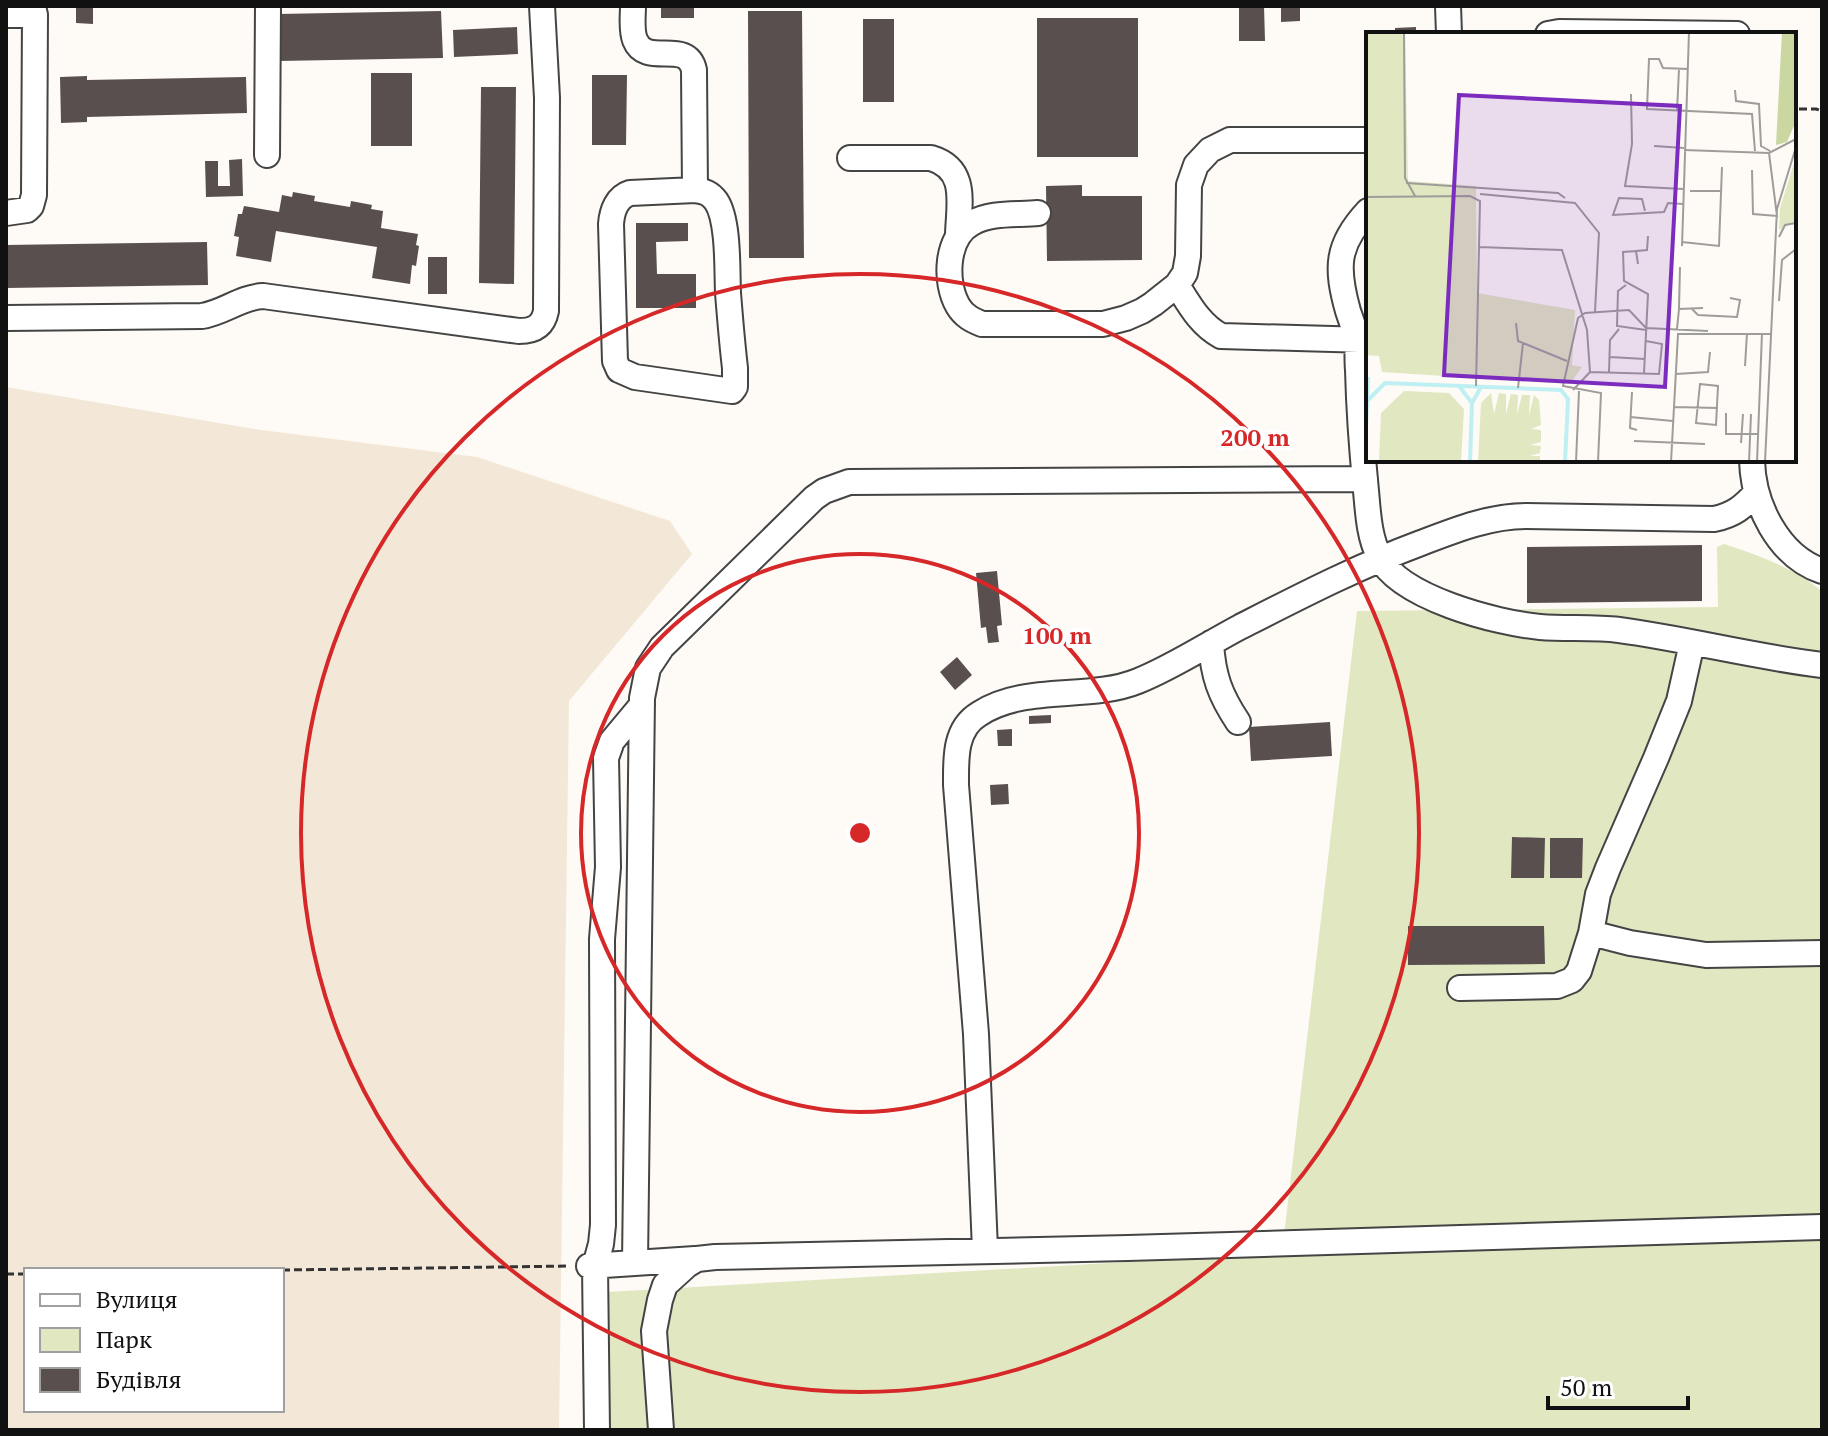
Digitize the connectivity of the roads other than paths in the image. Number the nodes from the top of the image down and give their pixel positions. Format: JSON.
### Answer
{"nodes":[{"id":1,"x":268,"y":6,"type":"edge"},
{"id":2,"x":542,"y":6,"type":"edge"},
{"id":3,"x":633,"y":6,"type":"edge"},
{"id":4,"x":1448,"y":6,"type":"edge"},
{"id":5,"x":34,"y":10,"type":"edge"},
{"id":6,"x":6,"y":15,"type":"edge"},
{"id":7,"x":1449,"y":32,"type":"edge"},
{"id":8,"x":1574,"y":32,"type":"edge"},
{"id":9,"x":1727,"y":32,"type":"edge"},
{"id":10,"x":1366,"y":140,"type":"edge"},
{"id":11,"x":267,"y":155,"type":"dead end"},
{"id":12,"x":850,"y":158,"type":"dead end"},
{"id":13,"x":695,"y":190,"type":"junction"},
{"id":14,"x":6,"y":213,"type":"edge"},
{"id":15,"x":1038,"y":213,"type":"dead end"},
{"id":16,"x":1366,"y":213,"type":"edge"},
{"id":17,"x":958,"y":234,"type":"junction"},
{"id":18,"x":1177,"y":285,"type":"junction"},
{"id":19,"x":6,"y":318,"type":"edge"},
{"id":20,"x":1362,"y":340,"type":"edge"},
{"id":21,"x":1752,"y":462,"type":"edge"},
{"id":22,"x":1365,"y":479,"type":"junction"},
{"id":23,"x":1756,"y":493,"type":"junction"},
{"id":24,"x":1380,"y":559,"type":"junction"},
{"id":25,"x":1822,"y":571,"type":"edge"},
{"id":26,"x":1211,"y":643,"type":"junction"},
{"id":27,"x":1692,"y":643,"type":"junction"},
{"id":28,"x":1822,"y":665,"type":"edge"},
{"id":29,"x":642,"y":705,"type":"junction"},
{"id":30,"x":1238,"y":722,"type":"dead end"},
{"id":31,"x":1591,"y":933,"type":"junction"},
{"id":32,"x":1822,"y":953,"type":"edge"},
{"id":33,"x":1460,"y":988,"type":"dead end"},
{"id":34,"x":1822,"y":1227,"type":"edge"},
{"id":35,"x":985,"y":1250,"type":"junction"},
{"id":36,"x":697,"y":1259,"type":"junction"},
{"id":37,"x":635,"y":1263,"type":"junction"},
{"id":38,"x":592,"y":1266,"type":"junction"},
{"id":39,"x":597,"y":1430,"type":"edge"},
{"id":40,"x":661,"y":1430,"type":"edge"}],
"edges":[{"from":1,"to":11,"type":"lane"},
{"from":2,"to":19,"type":"lane"},
{"from":3,"to":13,"type":"lane"},
{"from":4,"to":7,"type":"lane"},
{"from":5,"to":6,"type":"lane"},
{"from":5,"to":14,"type":"lane"},
{"from":8,"to":9,"type":"lane"},
{"from":10,"to":18,"type":"lane"},
{"from":12,"to":17,"type":"lane"},
{"from":13,"to":13,"type":"lane"},
{"from":15,"to":17,"type":"lane"},
{"from":16,"to":20,"type":"lane"},
{"from":17,"to":18,"type":"lane"},
{"from":18,"to":20,"type":"lane"},
{"from":20,"to":22,"type":"lane"},
{"from":21,"to":23,"type":"lane"},
{"from":22,"to":24,"type":"lane"},
{"from":22,"to":29,"type":"lane"},
{"from":23,"to":24,"type":"lane"},
{"from":23,"to":25,"type":"lane"},
{"from":24,"to":26,"type":"lane"},
{"from":24,"to":27,"type":"lane"},
{"from":26,"to":30,"type":"lane"},
{"from":26,"to":35,"type":"lane"},
{"from":27,"to":28,"type":"lane"},
{"from":27,"to":31,"type":"lane"},
{"from":29,"to":37,"type":"lane"},
{"from":29,"to":38,"type":"lane"},
{"from":31,"to":32,"type":"lane"},
{"from":31,"to":33,"type":"lane"},
{"from":34,"to":35,"type":"lane"},
{"from":35,"to":36,"type":"lane"},
{"from":36,"to":37,"type":"lane"},
{"from":36,"to":40,"type":"lane"},
{"from":37,"to":38,"type":"lane"},
{"from":38,"to":39,"type":"lane"}]}
